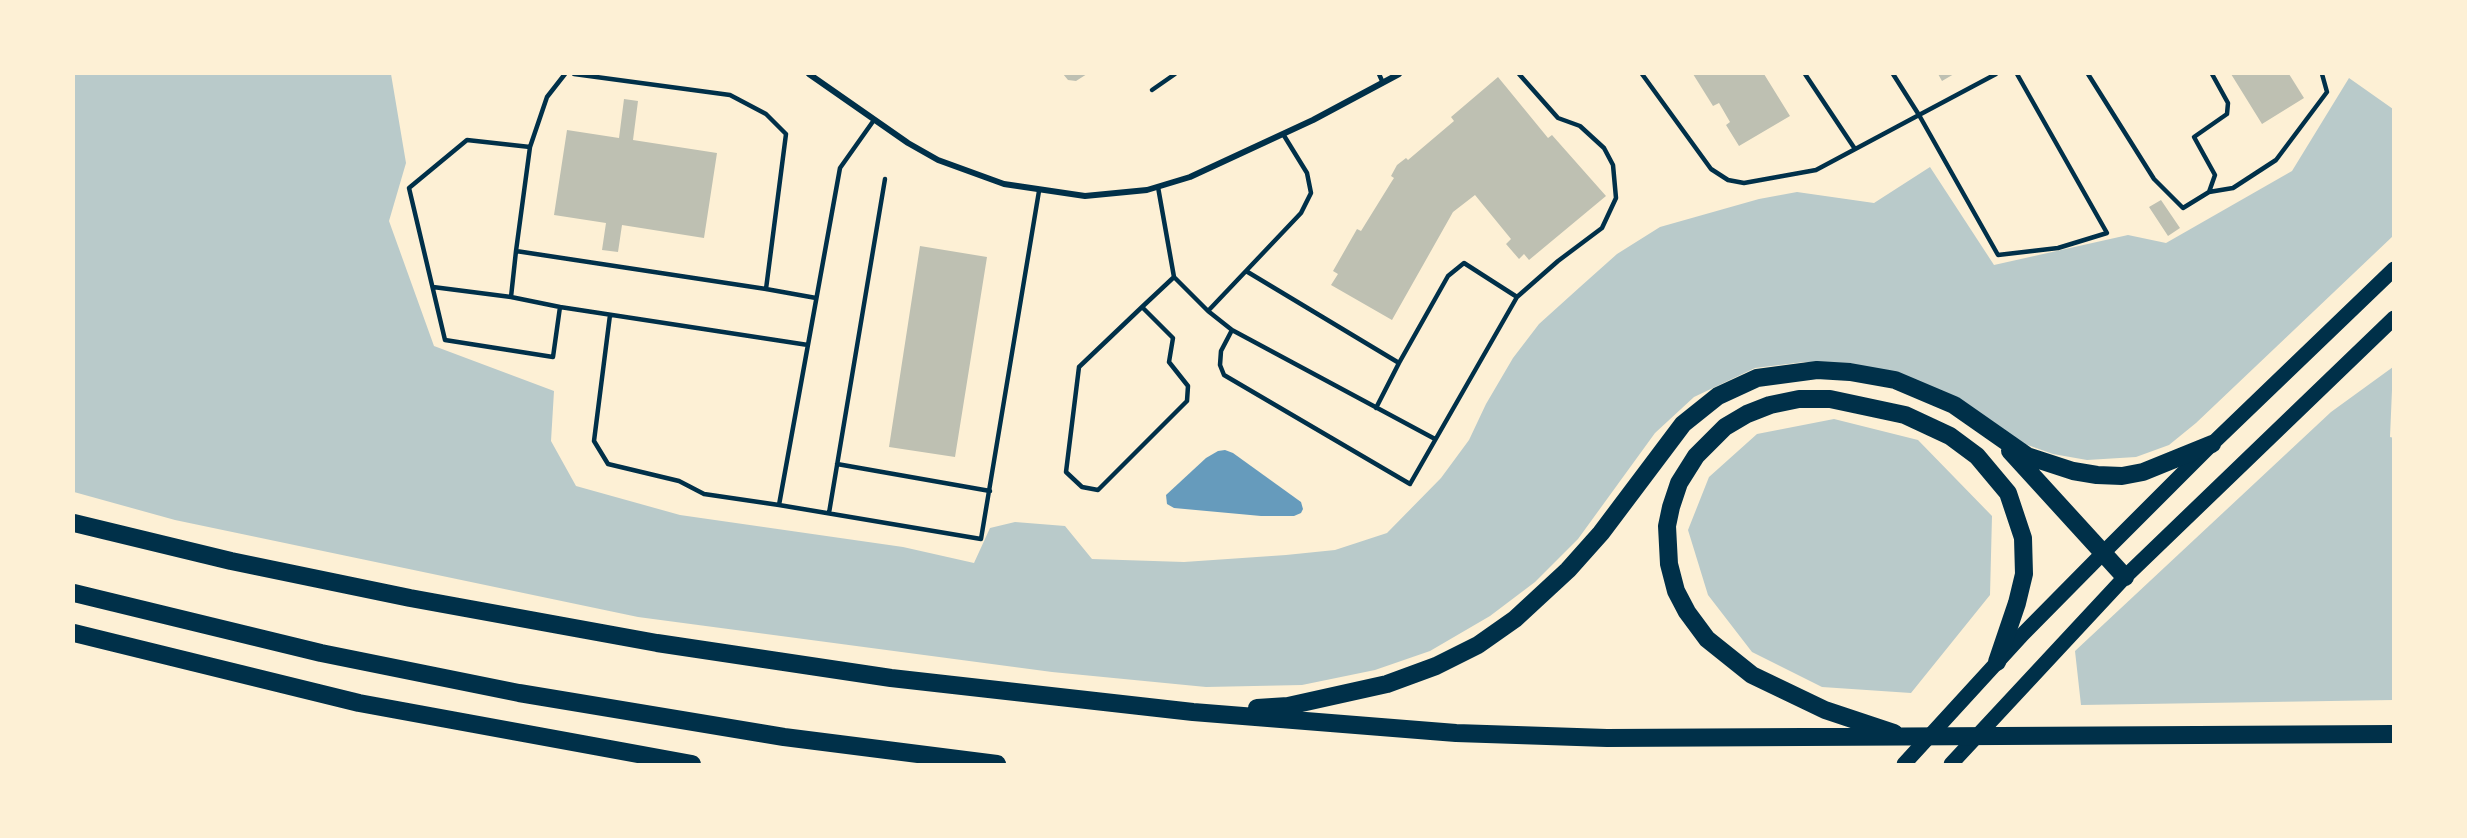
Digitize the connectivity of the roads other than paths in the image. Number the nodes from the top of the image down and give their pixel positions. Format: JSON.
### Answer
{"nodes":[{"id":1,"x":565,"y":74,"type":"edge"},
{"id":2,"x":574,"y":74,"type":"edge"},
{"id":3,"x":809,"y":74,"type":"edge"},
{"id":4,"x":1175,"y":74,"type":"edge"},
{"id":5,"x":1379,"y":74,"type":"edge"},
{"id":6,"x":1399,"y":74,"type":"edge"},
{"id":7,"x":1519,"y":74,"type":"edge"},
{"id":8,"x":1642,"y":74,"type":"edge"},
{"id":9,"x":1804,"y":74,"type":"edge"},
{"id":10,"x":1893,"y":74,"type":"edge"},
{"id":11,"x":1996,"y":74,"type":"edge"},
{"id":12,"x":2017,"y":74,"type":"edge"},
{"id":13,"x":2088,"y":74,"type":"edge"},
{"id":14,"x":2211,"y":74,"type":"edge"},
{"id":15,"x":2322,"y":74,"type":"edge"},
{"id":16,"x":1383,"y":83,"type":"junction"},
{"id":17,"x":1152,"y":90,"type":"dead end"},
{"id":18,"x":1919,"y":115,"type":"junction"},
{"id":19,"x":874,"y":120,"type":"junction"},
{"id":20,"x":1283,"y":134,"type":"junction"},
{"id":21,"x":530,"y":147,"type":"junction"},
{"id":22,"x":1855,"y":149,"type":"junction"},
{"id":23,"x":885,"y":179,"type":"dead end"},
{"id":24,"x":1158,"y":187,"type":"junction"},
{"id":25,"x":1039,"y":191,"type":"junction"},
{"id":26,"x":2209,"y":192,"type":"junction"},
{"id":27,"x":516,"y":252,"type":"junction"},
{"id":28,"x":2394,"y":269,"type":"edge"},
{"id":29,"x":1246,"y":271,"type":"junction"},
{"id":30,"x":1174,"y":277,"type":"junction"},
{"id":31,"x":433,"y":287,"type":"junction"},
{"id":32,"x":766,"y":289,"type":"junction"},
{"id":33,"x":511,"y":297,"type":"junction"},
{"id":34,"x":1517,"y":297,"type":"junction"},
{"id":35,"x":816,"y":298,"type":"junction"},
{"id":36,"x":560,"y":307,"type":"junction"},
{"id":37,"x":1142,"y":307,"type":"junction"},
{"id":38,"x":1208,"y":311,"type":"junction"},
{"id":39,"x":610,"y":315,"type":"junction"},
{"id":40,"x":2394,"y":318,"type":"edge"},
{"id":41,"x":1232,"y":330,"type":"junction"},
{"id":42,"x":808,"y":345,"type":"junction"},
{"id":43,"x":1399,"y":363,"type":"junction"},
{"id":44,"x":1376,"y":408,"type":"junction"},
{"id":45,"x":1999,"y":438,"type":"junction"},
{"id":46,"x":1435,"y":439,"type":"junction"},
{"id":47,"x":2212,"y":444,"type":"junction"},
{"id":48,"x":837,"y":464,"type":"junction"},
{"id":49,"x":990,"y":490,"type":"junction"},
{"id":50,"x":779,"y":505,"type":"junction"},
{"id":51,"x":829,"y":513,"type":"junction"},
{"id":52,"x":74,"y":523,"type":"edge"},
{"id":53,"x":2104,"y":552,"type":"junction"},
{"id":54,"x":2125,"y":577,"type":"junction"},
{"id":55,"x":74,"y":593,"type":"edge"},
{"id":56,"x":74,"y":633,"type":"edge"},
{"id":57,"x":1997,"y":662,"type":"junction"},
{"id":58,"x":1193,"y":712,"type":"junction"},
{"id":59,"x":2394,"y":734,"type":"edge"},
{"id":60,"x":1907,"y":738,"type":"junction"},
{"id":61,"x":692,"y":765,"type":"edge"},
{"id":62,"x":997,"y":765,"type":"edge"},
{"id":63,"x":1904,"y":765,"type":"edge"},
{"id":64,"x":1952,"y":765,"type":"edge"}],
"edges":[{"from":1,"to":21,"type":"lane"},
{"from":2,"to":32,"type":"lane"},
{"from":3,"to":19,"type":"street"},
{"from":4,"to":17,"type":"lane"},
{"from":5,"to":16,"type":"lane"},
{"from":6,"to":16,"type":"street"},
{"from":7,"to":34,"type":"lane"},
{"from":8,"to":22,"type":"lane"},
{"from":9,"to":22,"type":"lane"},
{"from":10,"to":18,"type":"lane"},
{"from":11,"to":18,"type":"lane"},
{"from":12,"to":18,"type":"lane"},
{"from":13,"to":26,"type":"lane"},
{"from":14,"to":26,"type":"lane"},
{"from":15,"to":26,"type":"lane"},
{"from":16,"to":20,"type":"street"},
{"from":18,"to":22,"type":"lane"},
{"from":19,"to":25,"type":"street"},
{"from":19,"to":35,"type":"lane"},
{"from":20,"to":24,"type":"street"},
{"from":20,"to":29,"type":"lane"},
{"from":21,"to":27,"type":"lane"},
{"from":21,"to":31,"type":"lane"},
{"from":23,"to":48,"type":"lane"},
{"from":24,"to":25,"type":"street"},
{"from":24,"to":30,"type":"lane"},
{"from":25,"to":49,"type":"lane"},
{"from":27,"to":32,"type":"lane"},
{"from":27,"to":33,"type":"lane"},
{"from":28,"to":47,"type":"main road"},
{"from":29,"to":38,"type":"lane"},
{"from":29,"to":43,"type":"lane"},
{"from":30,"to":37,"type":"lane"},
{"from":30,"to":38,"type":"lane"},
{"from":31,"to":33,"type":"lane"},
{"from":31,"to":36,"type":"lane"},
{"from":32,"to":35,"type":"lane"},
{"from":33,"to":36,"type":"lane"},
{"from":34,"to":43,"type":"lane"},
{"from":34,"to":46,"type":"lane"},
{"from":35,"to":42,"type":"lane"},
{"from":36,"to":39,"type":"lane"},
{"from":37,"to":37,"type":"lane"},
{"from":38,"to":41,"type":"lane"},
{"from":39,"to":42,"type":"lane"},
{"from":39,"to":50,"type":"lane"},
{"from":40,"to":54,"type":"main road"},
{"from":41,"to":44,"type":"lane"},
{"from":41,"to":46,"type":"lane"},
{"from":42,"to":50,"type":"lane"},
{"from":43,"to":44,"type":"lane"},
{"from":44,"to":46,"type":"lane"},
{"from":45,"to":47,"type":"highway"},
{"from":45,"to":53,"type":"highway"},
{"from":45,"to":58,"type":"highway"},
{"from":47,"to":53,"type":"main road"},
{"from":48,"to":49,"type":"lane"},
{"from":48,"to":51,"type":"lane"},
{"from":49,"to":51,"type":"lane"},
{"from":50,"to":51,"type":"lane"},
{"from":52,"to":58,"type":"highway"},
{"from":53,"to":54,"type":"highway"},
{"from":53,"to":57,"type":"main road"},
{"from":54,"to":64,"type":"main road"},
{"from":55,"to":62,"type":"highway"},
{"from":56,"to":61,"type":"highway"},
{"from":57,"to":60,"type":"highway"},
{"from":57,"to":63,"type":"main road"},
{"from":58,"to":60,"type":"highway"},
{"from":59,"to":60,"type":"highway"}]}
